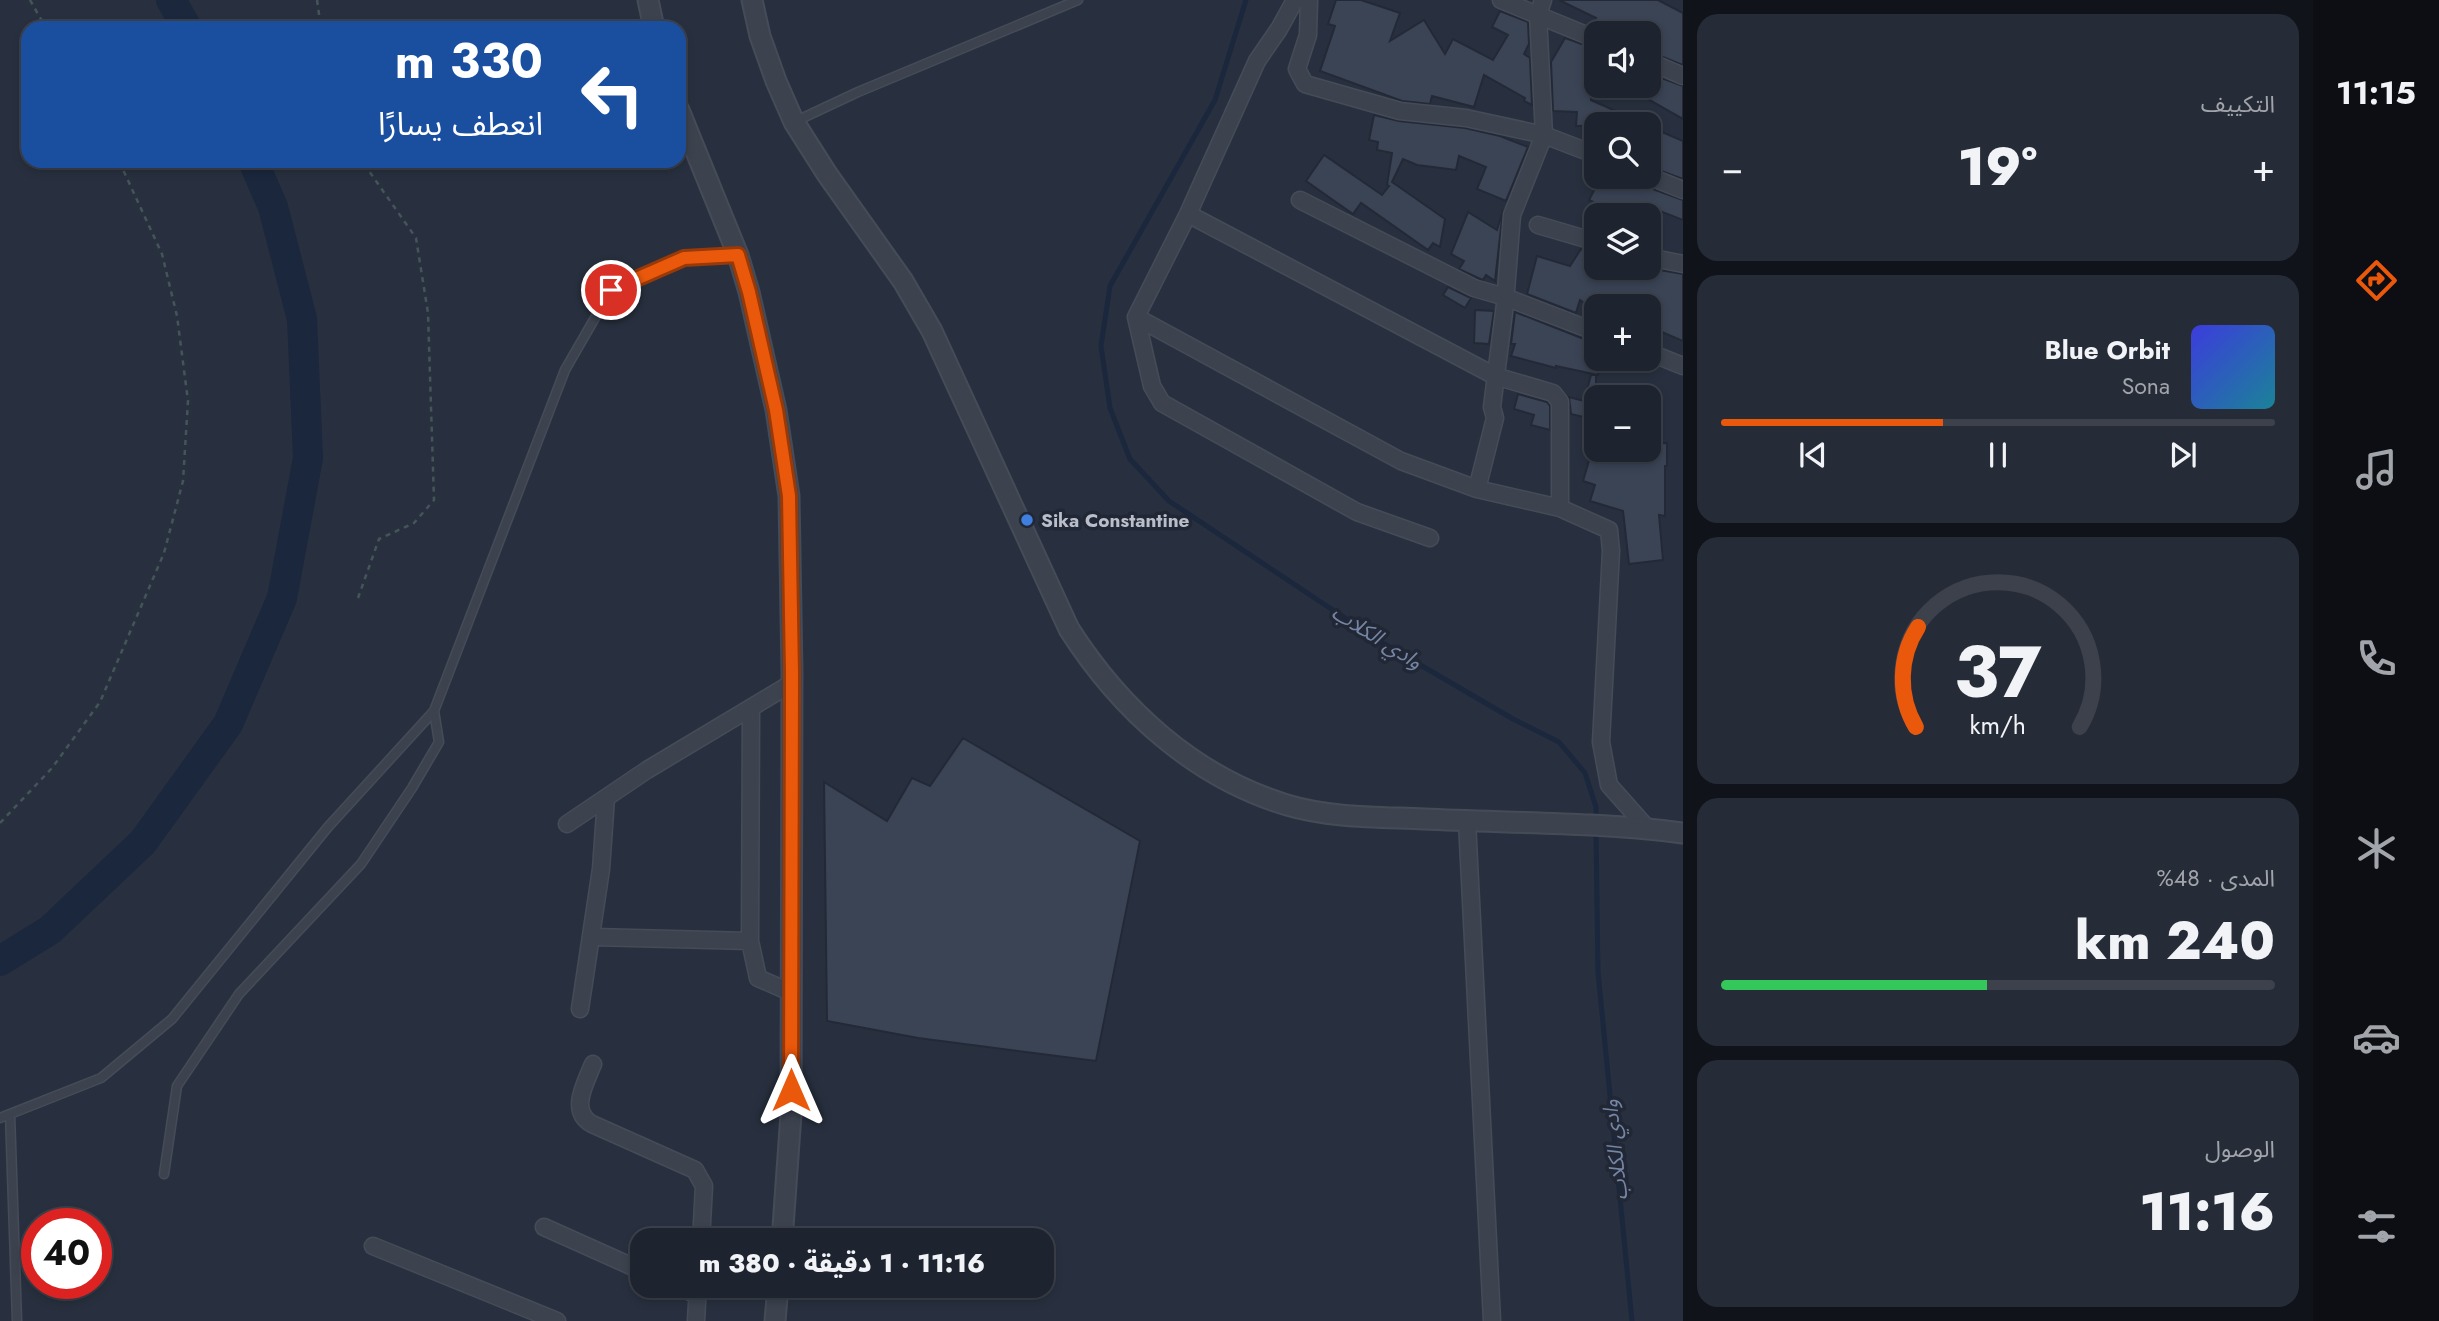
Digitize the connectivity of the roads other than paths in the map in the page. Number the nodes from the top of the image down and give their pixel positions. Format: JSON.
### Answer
{"nodes":[{"id":1,"x":648,"y":0,"type":"edge"},
{"id":2,"x":752,"y":0,"type":"edge"},
{"id":3,"x":1078,"y":0,"type":"edge"},
{"id":4,"x":1295,"y":0,"type":"edge"},
{"id":5,"x":1309,"y":0,"type":"edge"},
{"id":6,"x":1501,"y":0,"type":"edge"},
{"id":7,"x":1540,"y":7,"type":"edge"},
{"id":8,"x":652,"y":21,"type":"edge"},
{"id":9,"x":1584,"y":32,"type":"edge"},
{"id":10,"x":1661,"y":67,"type":"edge"},
{"id":11,"x":1683,"y":76,"type":"edge"},
{"id":12,"x":794,"y":122,"type":"junction"},
{"id":13,"x":686,"y":127,"type":"edge"},
{"id":14,"x":1544,"y":135,"type":"junction"},
{"id":15,"x":1584,"y":150,"type":"edge"},
{"id":16,"x":1661,"y":181,"type":"edge"},
{"id":17,"x":1683,"y":190,"type":"edge"},
{"id":18,"x":1300,"y":200,"type":"dead end"},
{"id":19,"x":1188,"y":214,"type":"junction"},
{"id":20,"x":1538,"y":225,"type":"dead end"},
{"id":21,"x":1584,"y":238,"type":"edge"},
{"id":22,"x":738,"y":255,"type":"junction"},
{"id":23,"x":1661,"y":260,"type":"edge"},
{"id":24,"x":1683,"y":264,"type":"edge"},
{"id":25,"x":1505,"y":297,"type":"junction"},
{"id":26,"x":1136,"y":317,"type":"junction"},
{"id":27,"x":1584,"y":327,"type":"edge"},
{"id":28,"x":1661,"y":357,"type":"edge"},
{"id":29,"x":1683,"y":366,"type":"edge"},
{"id":30,"x":1495,"y":376,"type":"junction"},
{"id":31,"x":1477,"y":489,"type":"junction"},
{"id":32,"x":1560,"y":508,"type":"junction"},
{"id":33,"x":1430,"y":538,"type":"dead end"},
{"id":34,"x":792,"y":683,"type":"junction"},
{"id":35,"x":751,"y":708,"type":"junction"},
{"id":36,"x":434,"y":711,"type":"junction"},
{"id":37,"x":606,"y":798,"type":"junction"},
{"id":38,"x":1467,"y":821,"type":"junction"},
{"id":39,"x":567,"y":824,"type":"dead end"},
{"id":40,"x":1640,"y":828,"type":"junction"},
{"id":41,"x":1683,"y":834,"type":"edge"},
{"id":42,"x":593,"y":937,"type":"junction"},
{"id":43,"x":750,"y":941,"type":"junction"},
{"id":44,"x":790,"y":992,"type":"junction"},
{"id":45,"x":580,"y":1009,"type":"dead end"},
{"id":46,"x":593,"y":1065,"type":"dead end"},
{"id":47,"x":9,"y":1114,"type":"junction"},
{"id":48,"x":0,"y":1118,"type":"edge"},
{"id":49,"x":164,"y":1174,"type":"dead end"},
{"id":50,"x":544,"y":1227,"type":"dead end"},
{"id":51,"x":702,"y":1228,"type":"edge"},
{"id":52,"x":783,"y":1228,"type":"edge"},
{"id":53,"x":373,"y":1246,"type":"dead end"},
{"id":54,"x":630,"y":1266,"type":"edge"},
{"id":55,"x":697,"y":1298,"type":"edge"},
{"id":56,"x":777,"y":1298,"type":"edge"},
{"id":57,"x":17,"y":1321,"type":"edge"},
{"id":58,"x":557,"y":1321,"type":"edge"},
{"id":59,"x":696,"y":1321,"type":"edge"},
{"id":60,"x":775,"y":1321,"type":"edge"},
{"id":61,"x":1492,"y":1321,"type":"edge"}],
"edges":[{"from":1,"to":8,"type":"street"},
{"from":2,"to":12,"type":"street"},
{"from":3,"to":12,"type":"lane"},
{"from":4,"to":19,"type":"street"},
{"from":5,"to":14,"type":"street"},
{"from":6,"to":7,"type":"street"},
{"from":7,"to":9,"type":"street"},
{"from":7,"to":14,"type":"street"},
{"from":10,"to":11,"type":"street"},
{"from":12,"to":38,"type":"street"},
{"from":13,"to":22,"type":"street"},
{"from":14,"to":15,"type":"street"},
{"from":14,"to":25,"type":"street"},
{"from":16,"to":17,"type":"street"},
{"from":18,"to":25,"type":"street"},
{"from":19,"to":26,"type":"street"},
{"from":19,"to":30,"type":"street"},
{"from":20,"to":21,"type":"street"},
{"from":22,"to":34,"type":"street"},
{"from":22,"to":36,"type":"lane"},
{"from":23,"to":24,"type":"street"},
{"from":25,"to":27,"type":"street"},
{"from":25,"to":30,"type":"street"},
{"from":26,"to":31,"type":"street"},
{"from":26,"to":33,"type":"street"},
{"from":28,"to":29,"type":"street"},
{"from":30,"to":31,"type":"street"},
{"from":30,"to":32,"type":"street"},
{"from":31,"to":32,"type":"street"},
{"from":32,"to":40,"type":"street"},
{"from":34,"to":35,"type":"street"},
{"from":34,"to":44,"type":"street"},
{"from":35,"to":37,"type":"street"},
{"from":35,"to":43,"type":"street"},
{"from":36,"to":47,"type":"lane"},
{"from":36,"to":49,"type":"lane"},
{"from":37,"to":39,"type":"street"},
{"from":37,"to":42,"type":"street"},
{"from":38,"to":40,"type":"street"},
{"from":38,"to":61,"type":"street"},
{"from":40,"to":41,"type":"street"},
{"from":42,"to":43,"type":"street"},
{"from":42,"to":45,"type":"street"},
{"from":43,"to":44,"type":"street"},
{"from":44,"to":52,"type":"street"},
{"from":46,"to":51,"type":"street"},
{"from":47,"to":48,"type":"lane"},
{"from":47,"to":57,"type":"lane"},
{"from":50,"to":54,"type":"street"},
{"from":53,"to":58,"type":"street"},
{"from":55,"to":59,"type":"street"},
{"from":56,"to":60,"type":"street"}]}
